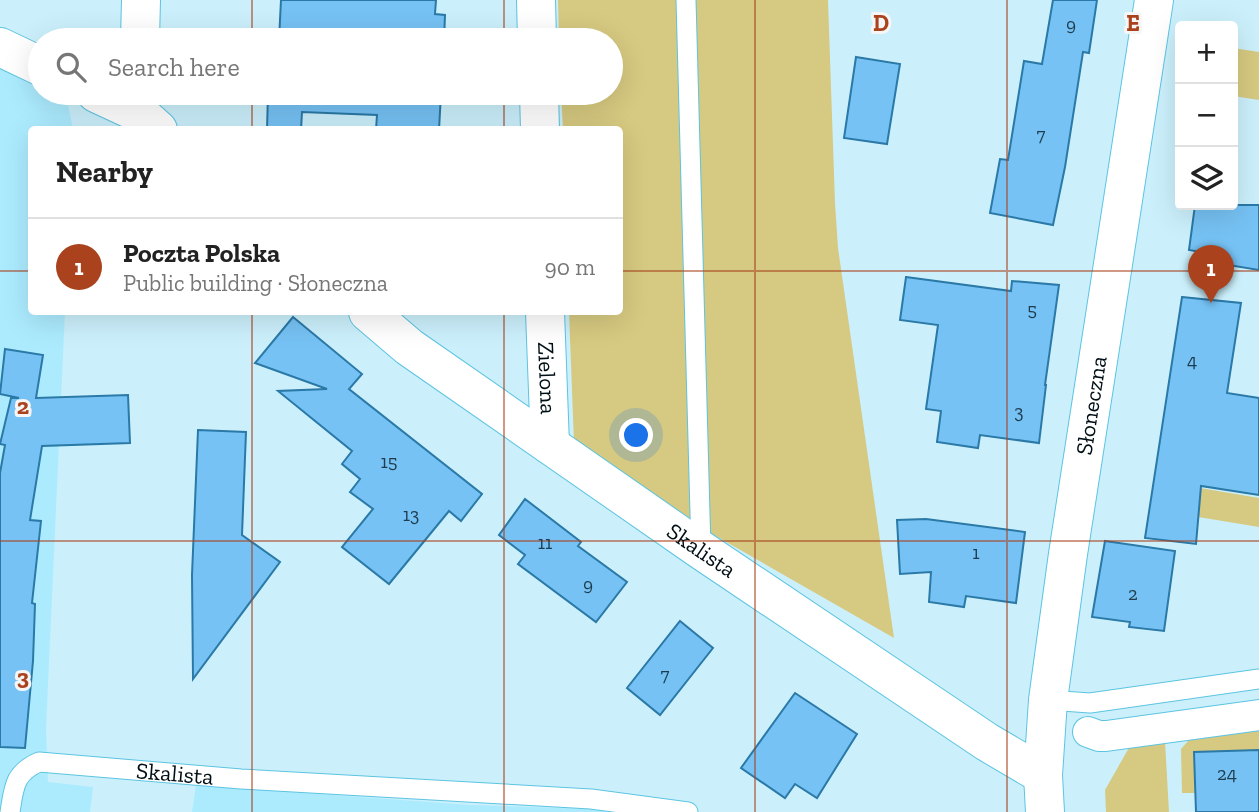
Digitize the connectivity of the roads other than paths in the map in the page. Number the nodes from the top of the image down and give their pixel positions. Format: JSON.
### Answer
{"nodes":[{"id":1,"x":141,"y":0,"type":"edge"},
{"id":2,"x":536,"y":0,"type":"edge"},
{"id":3,"x":686,"y":0,"type":"edge"},
{"id":4,"x":1154,"y":0,"type":"edge"},
{"id":5,"x":140,"y":28,"type":"edge"},
{"id":6,"x":537,"y":28,"type":"edge"},
{"id":7,"x":1,"y":55,"type":"edge"},
{"id":8,"x":28,"y":63,"type":"edge"},
{"id":9,"x":127,"y":105,"type":"edge"},
{"id":10,"x":539,"y":105,"type":"edge"},
{"id":11,"x":145,"y":112,"type":"edge"},
{"id":12,"x":540,"y":126,"type":"edge"},
{"id":13,"x":371,"y":315,"type":"edge"},
{"id":14,"x":545,"y":315,"type":"edge"},
{"id":15,"x":550,"y":445,"type":"junction"},
{"id":16,"x":701,"y":550,"type":"junction"},
{"id":17,"x":1259,"y":679,"type":"edge"},
{"id":18,"x":1048,"y":700,"type":"junction"},
{"id":19,"x":1259,"y":715,"type":"edge"},
{"id":20,"x":1088,"y":732,"type":"dead end"},
{"id":21,"x":1044,"y":793,"type":"edge"},
{"id":22,"x":10,"y":812,"type":"edge"},
{"id":23,"x":688,"y":812,"type":"edge"}],
"edges":[{"from":1,"to":5,"type":"street"},
{"from":2,"to":6,"type":"street"},
{"from":3,"to":16,"type":"lane"},
{"from":4,"to":18,"type":"street","name":"Słoneczna"},
{"from":7,"to":8,"type":"street"},
{"from":9,"to":11,"type":"street"},
{"from":10,"to":12,"type":"street"},
{"from":13,"to":15,"type":"street","name":"Skalista"},
{"from":14,"to":15,"type":"street","name":"Zielona"},
{"from":15,"to":16,"type":"street","name":"Skalista"},
{"from":16,"to":21,"type":"street","name":"Skalista"},
{"from":17,"to":18,"type":"lane"},
{"from":18,"to":21,"type":"street","name":"Słoneczna"},
{"from":19,"to":20,"type":"street"},
{"from":22,"to":23,"type":"lane","name":"Skalista"}]}
